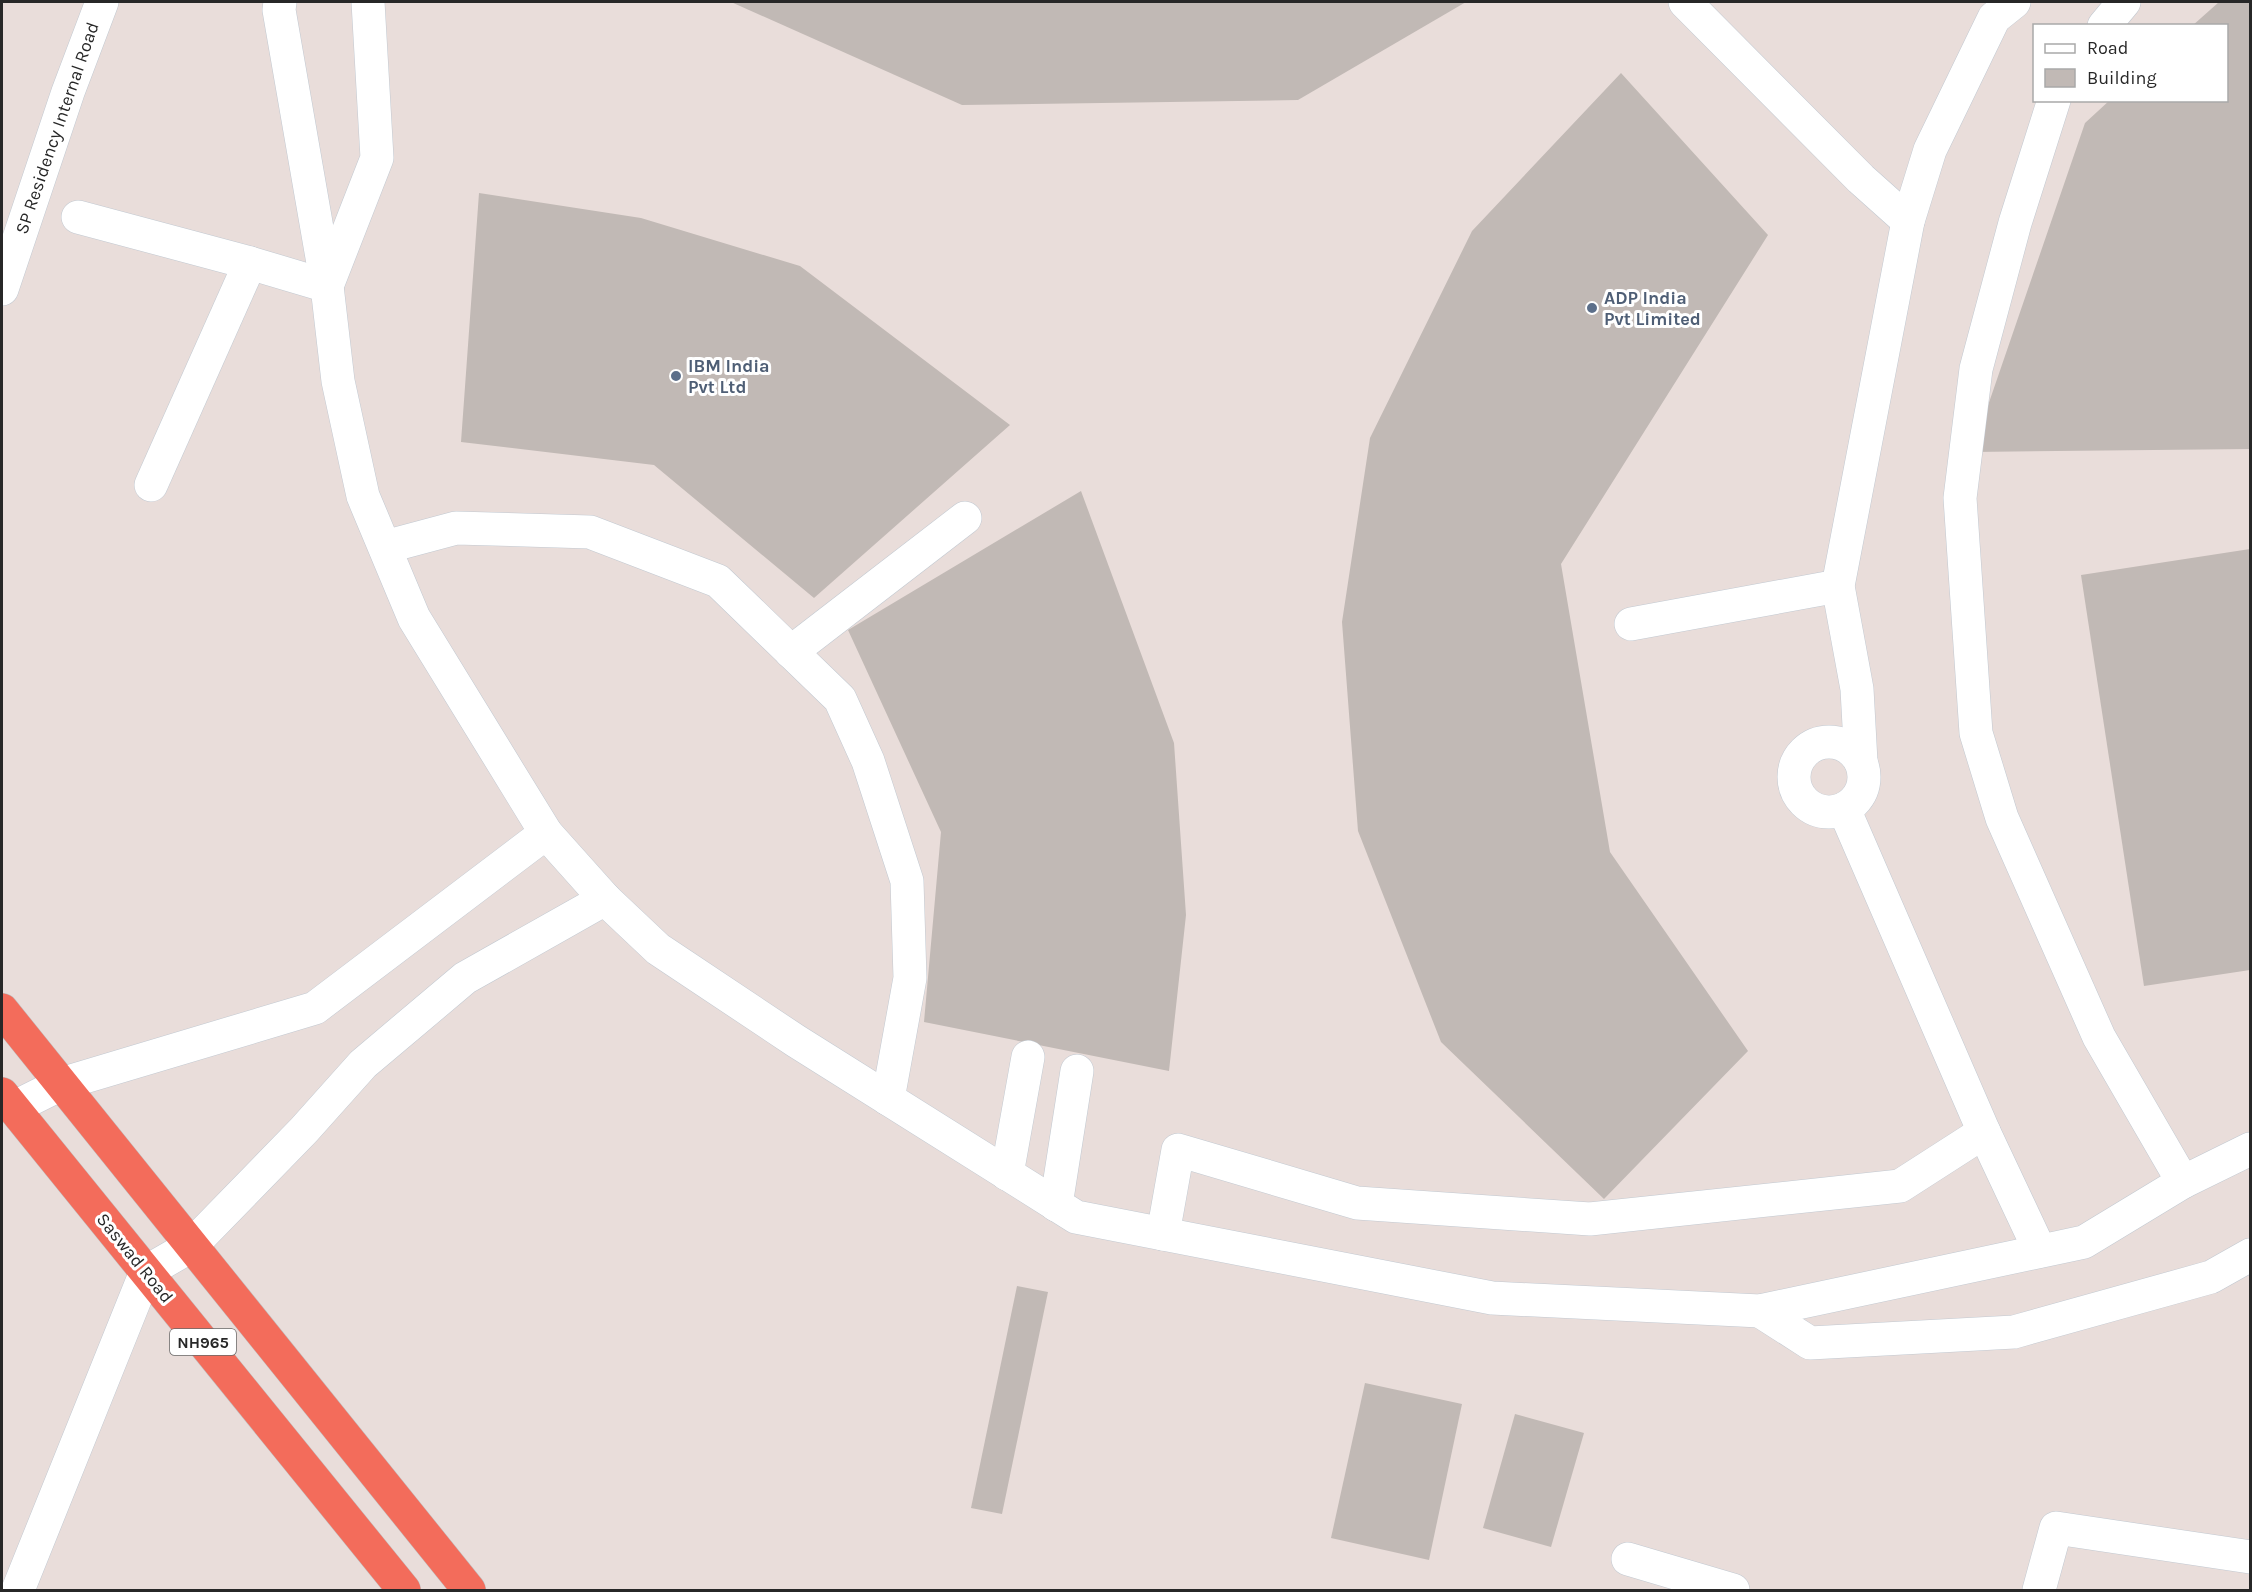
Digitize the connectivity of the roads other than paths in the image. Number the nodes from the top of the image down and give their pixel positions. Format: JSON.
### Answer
{"nodes":[{"id":1,"x":102,"y":2,"type":"edge"},
{"id":2,"x":280,"y":2,"type":"edge"},
{"id":3,"x":368,"y":2,"type":"edge"},
{"id":4,"x":1685,"y":2,"type":"edge"},
{"id":5,"x":2014,"y":2,"type":"edge"},
{"id":6,"x":2124,"y":2,"type":"edge"},
{"id":7,"x":2106,"y":24,"type":"edge"},
{"id":8,"x":2053,"y":102,"type":"edge"},
{"id":9,"x":78,"y":217,"type":"dead end"},
{"id":10,"x":1908,"y":221,"type":"junction"},
{"id":11,"x":250,"y":263,"type":"junction"},
{"id":12,"x":327,"y":286,"type":"junction"},
{"id":13,"x":2,"y":289,"type":"edge"},
{"id":14,"x":151,"y":485,"type":"dead end"},
{"id":15,"x":965,"y":518,"type":"dead end"},
{"id":16,"x":385,"y":548,"type":"junction"},
{"id":17,"x":1838,"y":586,"type":"junction"},
{"id":18,"x":1631,"y":624,"type":"dead end"},
{"id":19,"x":791,"y":652,"type":"junction"},
{"id":20,"x":1861,"y":762,"type":"junction"},
{"id":21,"x":1844,"y":809,"type":"junction"},
{"id":22,"x":546,"y":833,"type":"junction"},
{"id":23,"x":605,"y":899,"type":"junction"},
{"id":24,"x":2,"y":1010,"type":"edge"},
{"id":25,"x":1028,"y":1057,"type":"dead end"},
{"id":26,"x":1077,"y":1071,"type":"dead end"},
{"id":27,"x":61,"y":1084,"type":"junction"},
{"id":28,"x":888,"y":1099,"type":"junction"},
{"id":29,"x":7,"y":1101,"type":"edge"},
{"id":30,"x":1984,"y":1132,"type":"junction"},
{"id":31,"x":2250,"y":1149,"type":"edge"},
{"id":32,"x":1007,"y":1174,"type":"junction"},
{"id":33,"x":2183,"y":1182,"type":"junction"},
{"id":34,"x":1056,"y":1204,"type":"junction"},
{"id":35,"x":1163,"y":1234,"type":"junction"},
{"id":36,"x":191,"y":1246,"type":"junction"},
{"id":37,"x":2040,"y":1251,"type":"junction"},
{"id":38,"x":2250,"y":1255,"type":"edge"},
{"id":39,"x":146,"y":1272,"type":"junction"},
{"id":40,"x":1760,"y":1311,"type":"junction"},
{"id":41,"x":2250,"y":1557,"type":"edge"},
{"id":42,"x":1628,"y":1559,"type":"dead end"},
{"id":43,"x":18,"y":1590,"type":"edge"},
{"id":44,"x":404,"y":1590,"type":"edge"},
{"id":45,"x":469,"y":1590,"type":"edge"},
{"id":46,"x":1733,"y":1590,"type":"edge"},
{"id":47,"x":2039,"y":1590,"type":"edge"}],
"edges":[{"from":1,"to":13,"type":"street","name":"SP Residency Internal Road"},
{"from":2,"to":12,"type":"street"},
{"from":3,"to":12,"type":"street"},
{"from":4,"to":10,"type":"street"},
{"from":5,"to":10,"type":"street"},
{"from":6,"to":7,"type":"street"},
{"from":8,"to":33,"type":"street"},
{"from":9,"to":11,"type":"street"},
{"from":10,"to":17,"type":"street"},
{"from":11,"to":12,"type":"street"},
{"from":11,"to":14,"type":"street"},
{"from":12,"to":16,"type":"street"},
{"from":15,"to":19,"type":"street"},
{"from":16,"to":19,"type":"street"},
{"from":16,"to":22,"type":"street"},
{"from":17,"to":18,"type":"street"},
{"from":17,"to":20,"type":"street"},
{"from":19,"to":28,"type":"street"},
{"from":20,"to":21,"type":"street"},
{"from":20,"to":21,"type":"street"},
{"from":21,"to":30,"type":"street"},
{"from":22,"to":23,"type":"street"},
{"from":22,"to":27,"type":"street"},
{"from":23,"to":28,"type":"street"},
{"from":23,"to":36,"type":"street"},
{"from":24,"to":27,"type":"highway"},
{"from":25,"to":32,"type":"street"},
{"from":26,"to":34,"type":"street"},
{"from":27,"to":29,"type":"street"},
{"from":27,"to":36,"type":"highway"},
{"from":28,"to":32,"type":"street"},
{"from":29,"to":39,"type":"highway","name":"Saswad Road","number":"NH965"},
{"from":30,"to":35,"type":"street"},
{"from":30,"to":37,"type":"street"},
{"from":31,"to":33,"type":"street"},
{"from":32,"to":34,"type":"street"},
{"from":33,"to":37,"type":"street"},
{"from":34,"to":35,"type":"street"},
{"from":35,"to":40,"type":"street"},
{"from":36,"to":39,"type":"street"},
{"from":36,"to":45,"type":"highway"},
{"from":37,"to":40,"type":"street"},
{"from":38,"to":40,"type":"street"},
{"from":39,"to":43,"type":"street"},
{"from":39,"to":44,"type":"highway","name":"Saswad Road","number":"NH965"},
{"from":41,"to":47,"type":"street"},
{"from":42,"to":46,"type":"street"}]}
